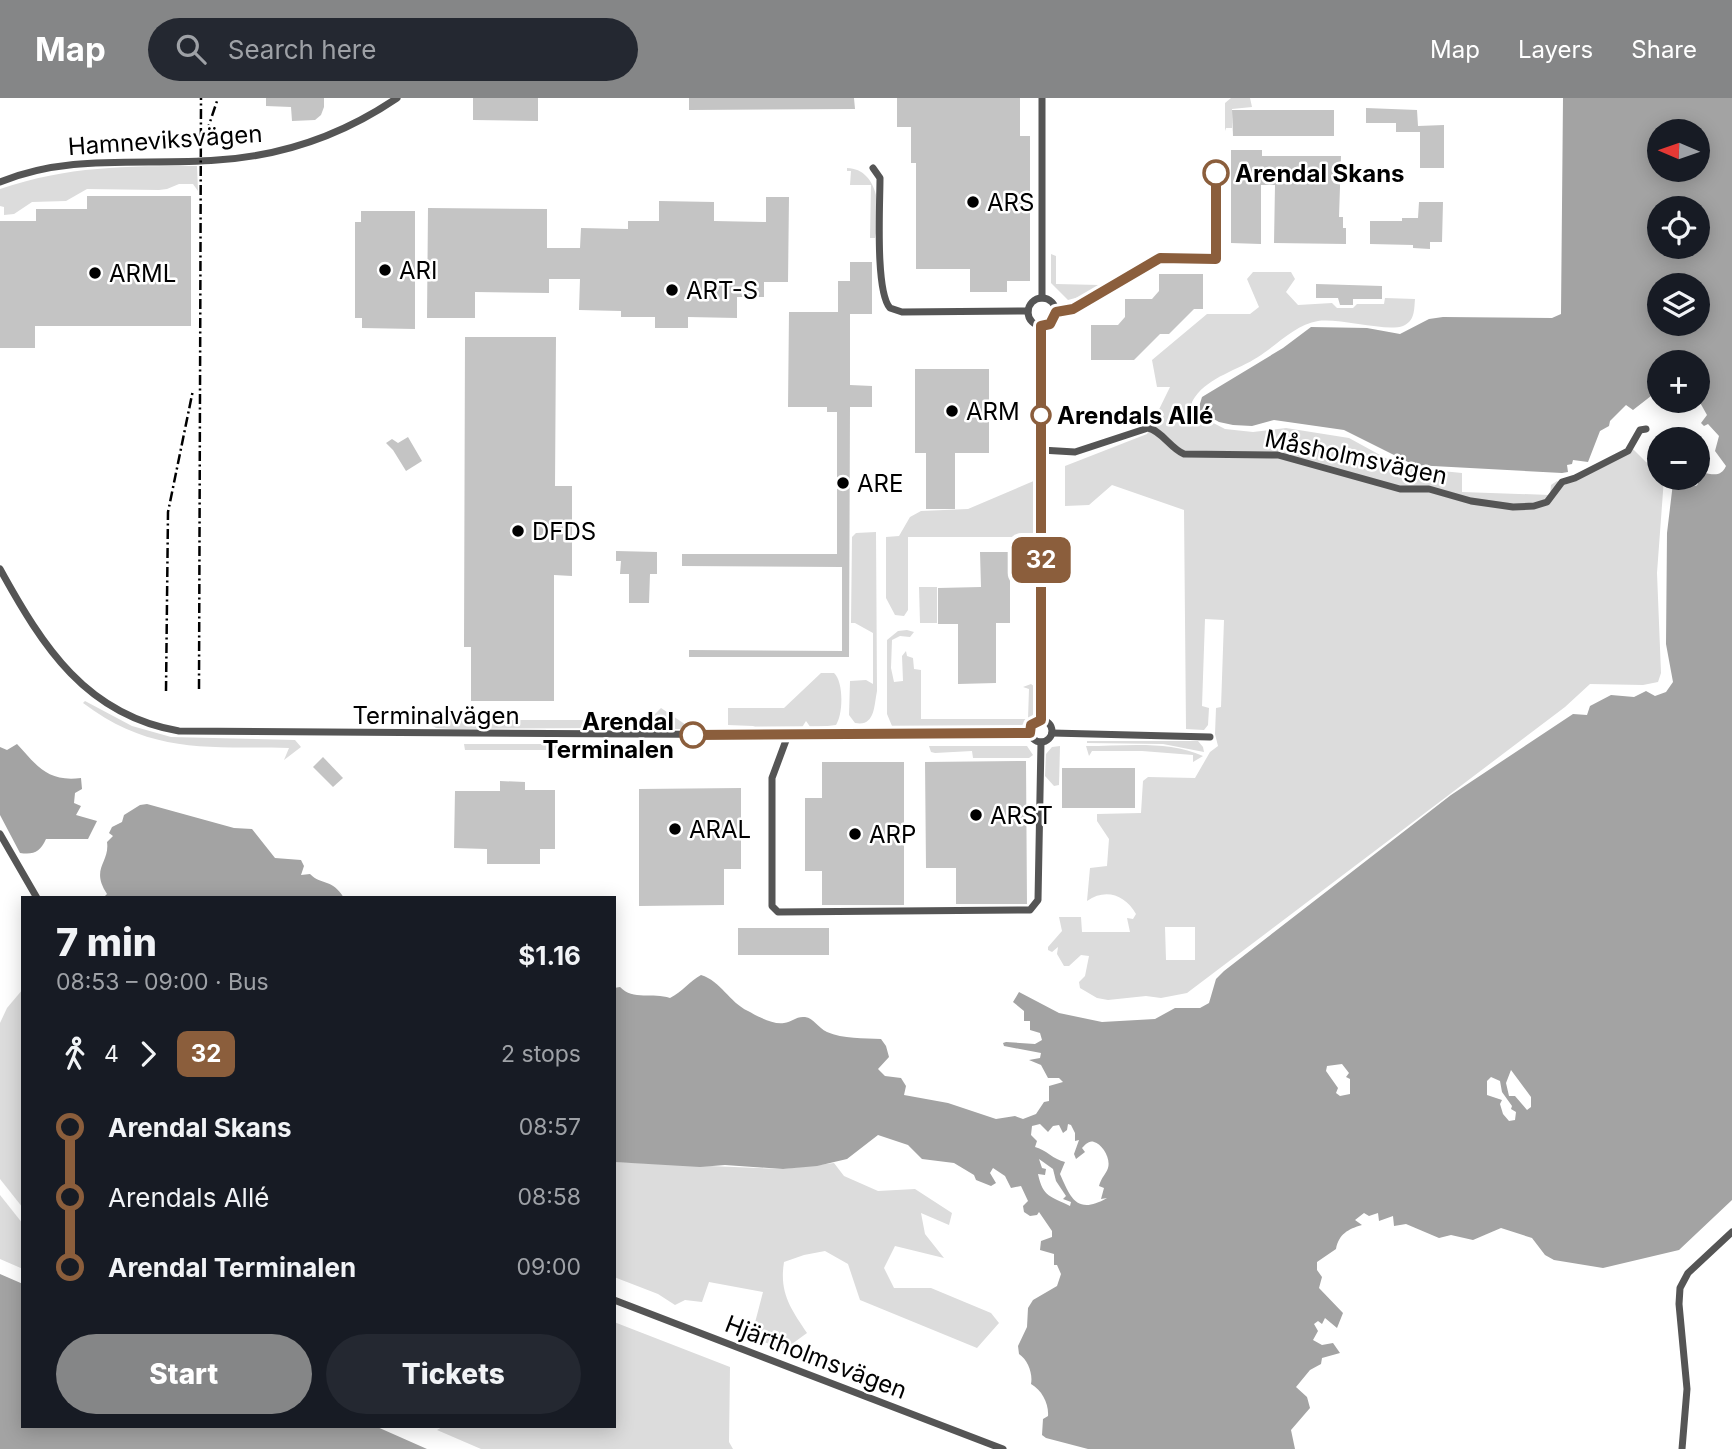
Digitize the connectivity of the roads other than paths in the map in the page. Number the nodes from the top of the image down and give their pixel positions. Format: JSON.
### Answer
{"nodes":[{"id":1,"x":397,"y":98,"type":"edge"},
{"id":2,"x":1042,"y":98,"type":"edge"},
{"id":3,"x":873,"y":168,"type":"dead end"},
{"id":4,"x":0,"y":183,"type":"edge"},
{"id":5,"x":1042,"y":298,"type":"junction"},
{"id":6,"x":1028,"y":311,"type":"junction"},
{"id":7,"x":1041,"y":326,"type":"junction"},
{"id":8,"x":1646,"y":429,"type":"dead end"},
{"id":9,"x":1041,"y":450,"type":"junction"},
{"id":10,"x":0,"y":569,"type":"edge"},
{"id":11,"x":1041,"y":720,"type":"junction"},
{"id":12,"x":1030,"y":733,"type":"junction"},
{"id":13,"x":1052,"y":733,"type":"junction"},
{"id":14,"x":788,"y":735,"type":"junction"},
{"id":15,"x":1210,"y":737,"type":"dead end"},
{"id":16,"x":1041,"y":742,"type":"junction"},
{"id":17,"x":0,"y":834,"type":"edge"},
{"id":18,"x":36,"y":896,"type":"edge"},
{"id":19,"x":1732,"y":1232,"type":"edge"},
{"id":20,"x":616,"y":1301,"type":"edge"},
{"id":21,"x":1003,"y":1449,"type":"edge"},
{"id":22,"x":1682,"y":1449,"type":"edge"}],
"edges":[{"from":1,"to":4,"type":"street","name":"Hamneviksvägen"},
{"from":2,"to":5,"type":"street"},
{"from":3,"to":6,"type":"street"},
{"from":5,"to":6,"type":"street"},
{"from":5,"to":7,"type":"street"},
{"from":6,"to":7,"type":"street"},
{"from":7,"to":9,"type":"street"},
{"from":8,"to":9,"type":"street","name":"Måsholmsvägen"},
{"from":9,"to":11,"type":"street"},
{"from":10,"to":14,"type":"street","name":"Terminalvägen"},
{"from":11,"to":12,"type":"street"},
{"from":11,"to":13,"type":"street"},
{"from":12,"to":14,"type":"street","name":"Terminalvägen"},
{"from":12,"to":16,"type":"street"},
{"from":13,"to":15,"type":"street"},
{"from":13,"to":16,"type":"street"},
{"from":14,"to":16,"type":"street"},
{"from":17,"to":18,"type":"street"},
{"from":19,"to":22,"type":"street"},
{"from":20,"to":21,"type":"street","name":"Hjärtholmsvägen"}]}
